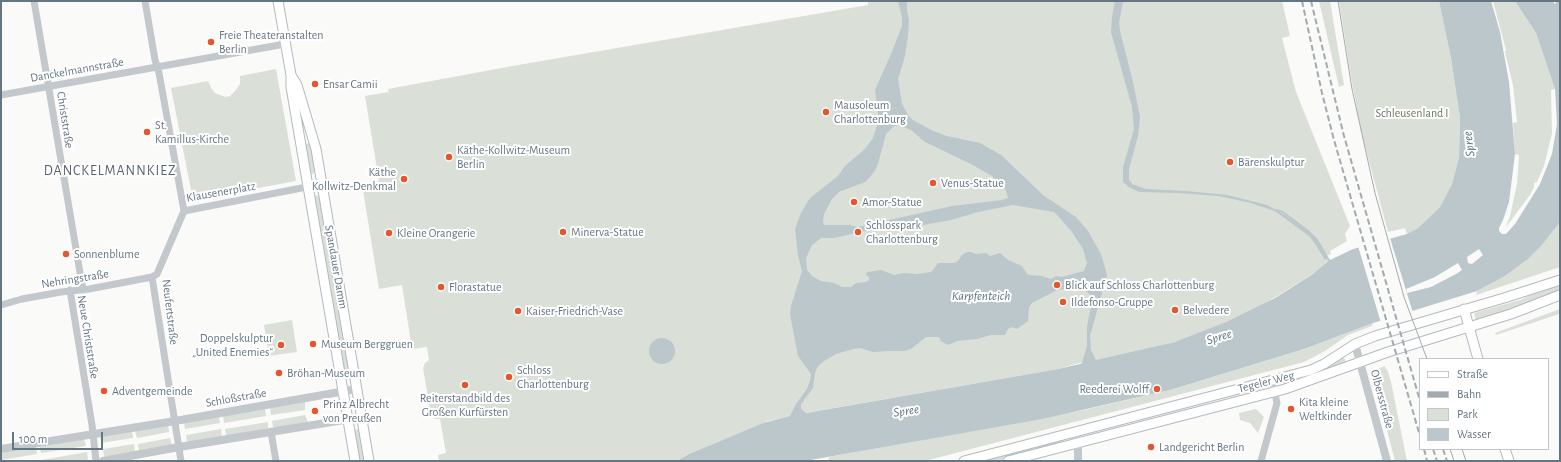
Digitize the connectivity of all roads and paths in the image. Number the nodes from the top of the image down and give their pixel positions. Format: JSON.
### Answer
{"nodes":[{"id":1,"x":34,"y":1,"type":"edge"},
{"id":2,"x":145,"y":1,"type":"edge"},
{"id":3,"x":278,"y":1,"type":"edge"},
{"id":4,"x":286,"y":44,"type":"junction"},
{"id":5,"x":157,"y":66,"type":"junction"},
{"id":6,"x":291,"y":75,"type":"junction"},
{"id":7,"x":49,"y":86,"type":"junction"},
{"id":8,"x":1,"y":95,"type":"edge"},
{"id":9,"x":322,"y":184,"type":"junction"},
{"id":10,"x":309,"y":186,"type":"junction"},
{"id":11,"x":184,"y":211,"type":"junction"},
{"id":12,"x":152,"y":277,"type":"junction"},
{"id":13,"x":1560,"y":280,"type":"edge"},
{"id":14,"x":70,"y":290,"type":"junction"},
{"id":15,"x":83,"y":290,"type":"junction"},
{"id":16,"x":1560,"y":296,"type":"edge"},
{"id":17,"x":1,"y":305,"type":"edge"},
{"id":18,"x":1464,"y":309,"type":"junction"},
{"id":19,"x":1469,"y":327,"type":"junction"},
{"id":20,"x":1355,"y":344,"type":"junction"},
{"id":21,"x":1478,"y":358,"type":"edge"},
{"id":22,"x":1360,"y":362,"type":"junction"},
{"id":23,"x":1272,"y":381,"type":"junction"},
{"id":24,"x":357,"y":389,"type":"junction"},
{"id":25,"x":342,"y":392,"type":"junction"},
{"id":26,"x":1274,"y":392,"type":"junction"},
{"id":27,"x":362,"y":417,"type":"junction"},
{"id":28,"x":348,"y":419,"type":"junction"},
{"id":29,"x":175,"y":421,"type":"junction"},
{"id":30,"x":271,"y":432,"type":"junction"},
{"id":31,"x":1074,"y":432,"type":"junction"},
{"id":32,"x":93,"y":434,"type":"junction"},
{"id":33,"x":1077,"y":443,"type":"junction"},
{"id":34,"x":179,"y":447,"type":"junction"},
{"id":35,"x":1,"y":449,"type":"edge"},
{"id":36,"x":1505,"y":450,"type":"edge"},
{"id":37,"x":96,"y":461,"type":"edge"},
{"id":38,"x":103,"y":461,"type":"edge"},
{"id":39,"x":180,"y":461,"type":"edge"},
{"id":40,"x":276,"y":461,"type":"edge"},
{"id":41,"x":355,"y":461,"type":"edge"},
{"id":42,"x":369,"y":461,"type":"edge"},
{"id":43,"x":966,"y":461,"type":"edge"},
{"id":44,"x":1008,"y":461,"type":"edge"},
{"id":45,"x":1078,"y":461,"type":"edge"},
{"id":46,"x":1261,"y":461,"type":"edge"},
{"id":47,"x":1387,"y":461,"type":"edge"},
{"id":48,"x":1509,"y":461,"type":"edge"}],
"edges":[{"from":1,"to":7,"type":"street","name":"Christstraße"},
{"from":2,"to":5,"type":"street","name":"Klausenerplatz"},
{"from":3,"to":4,"type":"main road","name":"Spandauer Damm"},
{"from":4,"to":5,"type":"street"},
{"from":4,"to":6,"type":"main road","name":"Spandauer Damm"},
{"from":5,"to":7,"type":"street","name":"Danckelmannstraße"},
{"from":5,"to":11,"type":"street","name":"Klausenerplatz"},
{"from":6,"to":9,"type":"main road","name":"Spandauer Damm"},
{"from":6,"to":10,"type":"main road","name":"Spandauer Damm"},
{"from":7,"to":8,"type":"street","name":"Danckelmannstraße"},
{"from":7,"to":15,"type":"street","name":"Christstraße"},
{"from":9,"to":10,"type":"street","name":"Klausenerplatz"},
{"from":9,"to":24,"type":"main road","name":"Spandauer Damm"},
{"from":10,"to":11,"type":"street","name":"Klausenerplatz"},
{"from":10,"to":25,"type":"main road","name":"Spandauer Damm"},
{"from":11,"to":12,"type":"street","name":"Neufertstraße"},
{"from":12,"to":15,"type":"street","name":"Nehringstraße"},
{"from":12,"to":29,"type":"street","name":"Neufertstraße"},
{"from":13,"to":18,"type":"main road","name":"Tegeler Weg"},
{"from":14,"to":15,"type":"street","name":"Nehringstraße"},
{"from":14,"to":17,"type":"street","name":"Nehringstraße"},
{"from":14,"to":32,"type":"street","name":"Neue Christstraße"},
{"from":16,"to":19,"type":"main road","name":"Tegeler Weg"},
{"from":18,"to":19,"type":"main road"},
{"from":18,"to":20,"type":"main road","name":"Tegeler Weg"},
{"from":19,"to":21,"type":"main road"},
{"from":19,"to":22,"type":"main road","name":"Tegeler Weg"},
{"from":20,"to":22,"type":"street","name":"Olbersstraße"},
{"from":20,"to":23,"type":"main road","name":"Tegeler Weg"},
{"from":22,"to":26,"type":"main road","name":"Tegeler Weg"},
{"from":22,"to":47,"type":"street","name":"Olbersstraße"},
{"from":23,"to":26,"type":"street"},
{"from":23,"to":31,"type":"main road","name":"Tegeler Weg"},
{"from":24,"to":25,"type":"street","name":"Schloßstraße"},
{"from":24,"to":27,"type":"main road","name":"Spandauer Damm"},
{"from":25,"to":28,"type":"main road","name":"Spandauer Damm"},
{"from":25,"to":29,"type":"street","name":"Schloßstraße"},
{"from":26,"to":33,"type":"main road","name":"Tegeler Weg"},
{"from":26,"to":46,"type":"street"},
{"from":27,"to":28,"type":"street"},
{"from":27,"to":42,"type":"main road","name":"Spandauer Damm"},
{"from":28,"to":30,"type":"street"},
{"from":28,"to":41,"type":"main road","name":"Spandauer Damm"},
{"from":29,"to":32,"type":"street","name":"Schloßstraße"},
{"from":29,"to":34,"type":"street","name":"Neufertstraße"},
{"from":30,"to":34,"type":"street"},
{"from":30,"to":40,"type":"street"},
{"from":31,"to":33,"type":"street"},
{"from":31,"to":43,"type":"main road","name":"Tegeler Weg"},
{"from":32,"to":35,"type":"street","name":"Schloßstraße"},
{"from":32,"to":37,"type":"street","name":"Neue Christstraße"},
{"from":33,"to":44,"type":"main road","name":"Tegeler Weg"},
{"from":33,"to":45,"type":"street"},
{"from":34,"to":38,"type":"street"},
{"from":34,"to":39,"type":"street","name":"Neufertstraße"},
{"from":36,"to":48,"type":"main road"}]}
